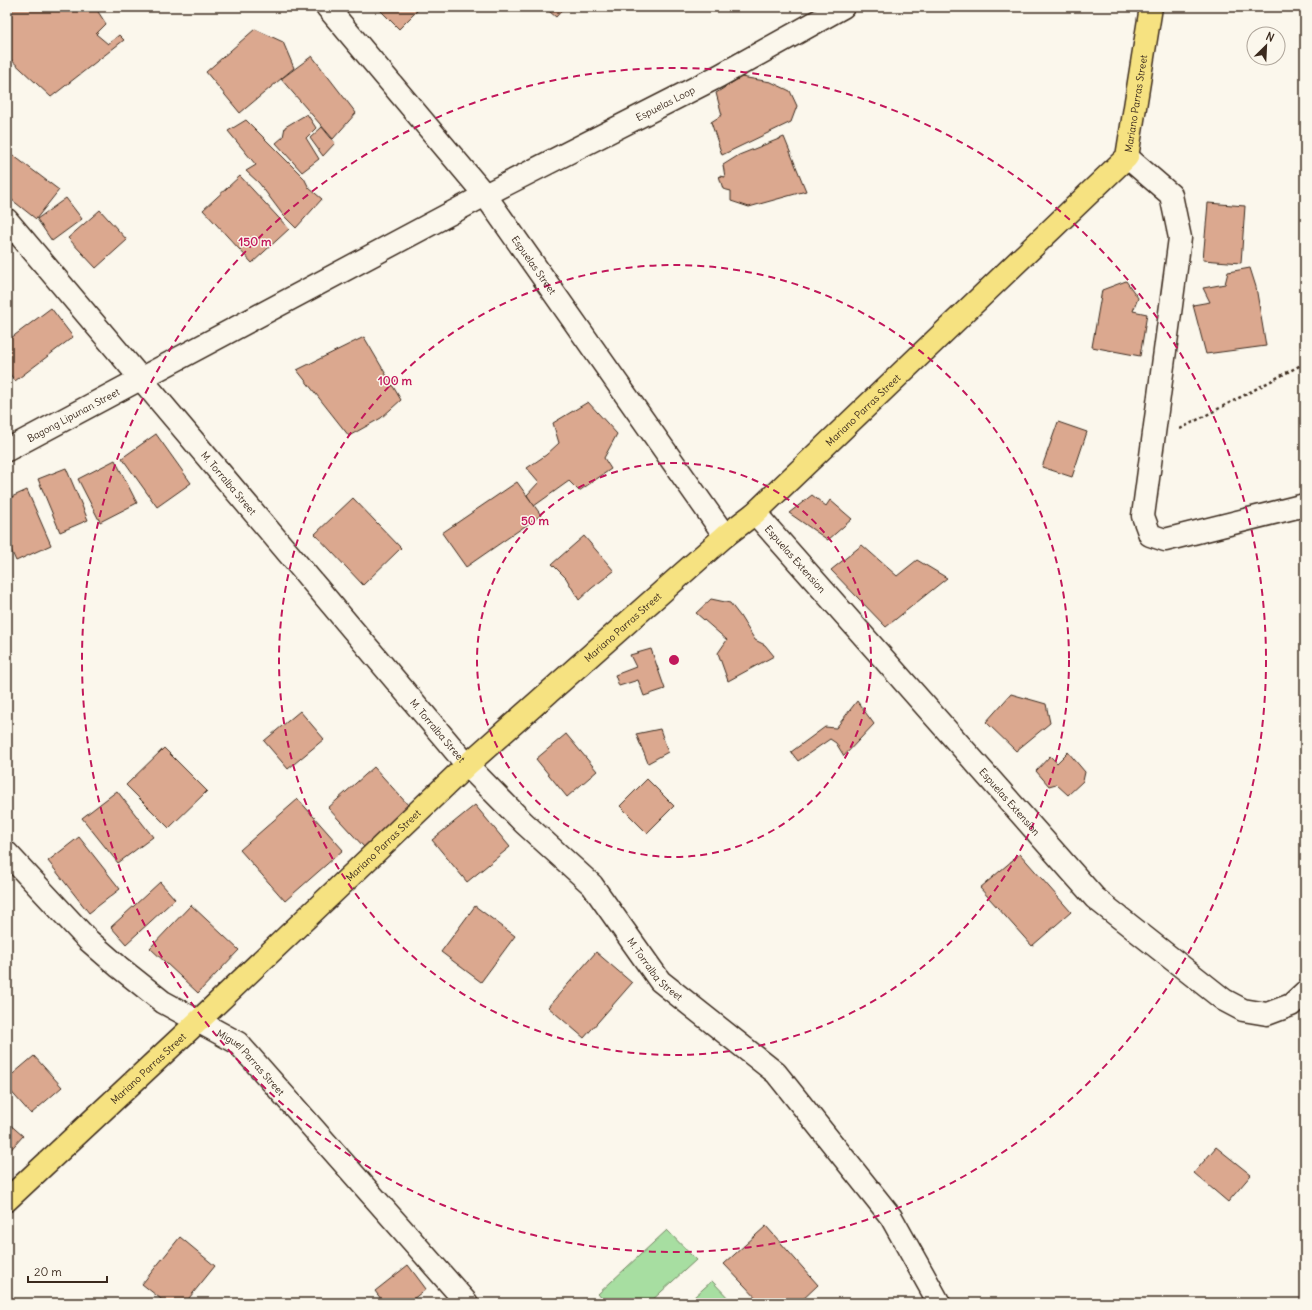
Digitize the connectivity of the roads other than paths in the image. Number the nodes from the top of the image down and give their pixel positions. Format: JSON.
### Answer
{"nodes":[{"id":1,"x":327,"y":7,"type":"edge"},
{"id":2,"x":843,"y":7,"type":"edge"},
{"id":3,"x":1151,"y":7,"type":"edge"},
{"id":4,"x":1127,"y":157,"type":"junction"},
{"id":5,"x":484,"y":195,"type":"junction"},
{"id":6,"x":7,"y":220,"type":"edge"},
{"id":7,"x":140,"y":379,"type":"junction"},
{"id":8,"x":7,"y":450,"type":"edge"},
{"id":9,"x":1305,"y":505,"type":"edge"},
{"id":10,"x":755,"y":514,"type":"junction"},
{"id":11,"x":725,"y":536,"type":"junction"},
{"id":12,"x":467,"y":765,"type":"junction"},
{"id":13,"x":7,"y":853,"type":"edge"},
{"id":14,"x":1305,"y":992,"type":"edge"},
{"id":15,"x":198,"y":1021,"type":"junction"},
{"id":16,"x":7,"y":1200,"type":"edge"},
{"id":17,"x":468,"y":1303,"type":"edge"},
{"id":18,"x":939,"y":1303,"type":"edge"}],
"edges":[{"from":1,"to":5,"type":"street","name":"Espuelas Street"},
{"from":2,"to":5,"type":"street","name":"Espuelas Loop"},
{"from":3,"to":4,"type":"main road","name":"Mariano Parras Street"},
{"from":4,"to":9,"type":"street"},
{"from":4,"to":10,"type":"main road","name":"Mariano Parras Street"},
{"from":5,"to":7,"type":"street","name":"Espuelas Loop"},
{"from":5,"to":11,"type":"street","name":"Espuelas Street"},
{"from":6,"to":7,"type":"street","name":"M. Torralba Street"},
{"from":7,"to":8,"type":"street","name":"Bagong Lipunan Street"},
{"from":7,"to":12,"type":"street","name":"M. Torralba Street"},
{"from":10,"to":11,"type":"main road","name":"Mariano Parras Street"},
{"from":10,"to":14,"type":"street","name":"Espuelas Extension"},
{"from":11,"to":12,"type":"main road","name":"Mariano Parras Street"},
{"from":12,"to":15,"type":"main road","name":"Mariano Parras Street"},
{"from":12,"to":18,"type":"street","name":"M. Torralba Street"},
{"from":13,"to":15,"type":"street","name":"Miguel Parras Street"},
{"from":15,"to":16,"type":"main road","name":"Mariano Parras Street"},
{"from":15,"to":17,"type":"street","name":"Miguel Parras Street"}]}
